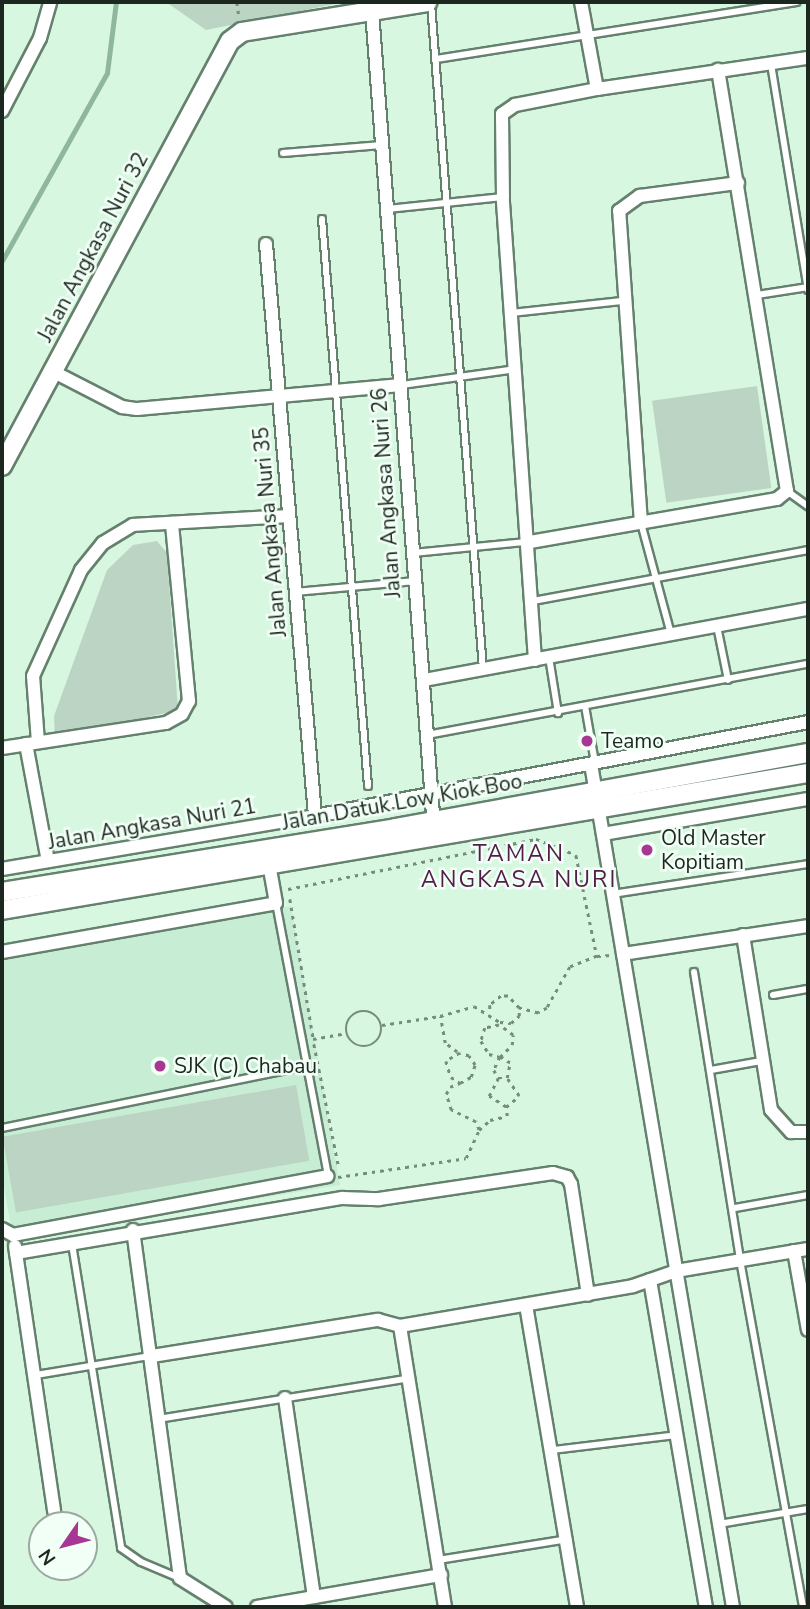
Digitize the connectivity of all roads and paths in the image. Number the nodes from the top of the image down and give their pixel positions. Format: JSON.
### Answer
{"nodes":[{"id":1,"x":50,"y":2,"type":"edge"},
{"id":2,"x":429,"y":2,"type":"edge"},
{"id":3,"x":581,"y":2,"type":"edge"},
{"id":4,"x":797,"y":2,"type":"edge"},
{"id":5,"x":372,"y":11,"type":"junction"},
{"id":6,"x":587,"y":37,"type":"junction"},
{"id":7,"x":808,"y":58,"type":"edge"},
{"id":8,"x":436,"y":59,"type":"junction"},
{"id":9,"x":770,"y":63,"type":"junction"},
{"id":10,"x":718,"y":70,"type":"junction"},
{"id":11,"x":597,"y":89,"type":"junction"},
{"id":12,"x":2,"y":111,"type":"edge"},
{"id":13,"x":383,"y":145,"type":"junction"},
{"id":14,"x":283,"y":153,"type":"dead end"},
{"id":15,"x":738,"y":183,"type":"junction"},
{"id":16,"x":503,"y":197,"type":"junction"},
{"id":17,"x":446,"y":203,"type":"junction"},
{"id":18,"x":386,"y":209,"type":"junction"},
{"id":19,"x":322,"y":219,"type":"dead end"},
{"id":20,"x":266,"y":244,"type":"dead end"},
{"id":21,"x":808,"y":288,"type":"edge"},
{"id":22,"x":757,"y":295,"type":"junction"},
{"id":23,"x":623,"y":301,"type":"junction"},
{"id":24,"x":513,"y":313,"type":"junction"},
{"id":25,"x":517,"y":369,"type":"junction"},
{"id":26,"x":52,"y":371,"type":"junction"},
{"id":27,"x":459,"y":377,"type":"junction"},
{"id":28,"x":401,"y":384,"type":"junction"},
{"id":29,"x":336,"y":391,"type":"junction"},
{"id":30,"x":278,"y":397,"type":"junction"},
{"id":31,"x":2,"y":466,"type":"edge"},
{"id":32,"x":787,"y":491,"type":"junction"},
{"id":33,"x":808,"y":506,"type":"edge"},
{"id":34,"x":288,"y":516,"type":"junction"},
{"id":35,"x":172,"y":523,"type":"junction"},
{"id":36,"x":641,"y":523,"type":"junction"},
{"id":37,"x":530,"y":542,"type":"junction"},
{"id":38,"x":472,"y":548,"type":"junction"},
{"id":39,"x":808,"y":550,"type":"edge"},
{"id":40,"x":413,"y":553,"type":"junction"},
{"id":41,"x":657,"y":579,"type":"junction"},
{"id":42,"x":415,"y":581,"type":"junction"},
{"id":43,"x":353,"y":587,"type":"junction"},
{"id":44,"x":293,"y":592,"type":"junction"},
{"id":45,"x":533,"y":601,"type":"junction"},
{"id":46,"x":808,"y":609,"type":"edge"},
{"id":47,"x":717,"y":626,"type":"junction"},
{"id":48,"x":671,"y":634,"type":"junction"},
{"id":49,"x":548,"y":657,"type":"junction"},
{"id":50,"x":535,"y":660,"type":"junction"},
{"id":51,"x":808,"y":664,"type":"edge"},
{"id":52,"x":483,"y":669,"type":"junction"},
{"id":53,"x":424,"y":680,"type":"junction"},
{"id":54,"x":728,"y":680,"type":"junction"},
{"id":55,"x":585,"y":706,"type":"junction"},
{"id":56,"x":558,"y":713,"type":"junction"},
{"id":57,"x":808,"y":722,"type":"edge"},
{"id":58,"x":427,"y":735,"type":"junction"},
{"id":59,"x":32,"y":743,"type":"junction"},
{"id":60,"x":2,"y":748,"type":"edge"},
{"id":61,"x":808,"y":753,"type":"edge"},
{"id":62,"x":593,"y":764,"type":"junction"},
{"id":63,"x":808,"y":773,"type":"edge"},
{"id":64,"x":368,"y":786,"type":"dead end"},
{"id":65,"x":432,"y":793,"type":"junction"},
{"id":66,"x":808,"y":799,"type":"edge"},
{"id":67,"x":597,"y":800,"type":"junction"},
{"id":68,"x":314,"y":816,"type":"junction"},
{"id":69,"x":435,"y":830,"type":"junction"},
{"id":70,"x":603,"y":834,"type":"junction"},
{"id":71,"x":268,"y":857,"type":"junction"},
{"id":72,"x":48,"y":861,"type":"junction"},
{"id":73,"x":808,"y":864,"type":"edge"},
{"id":74,"x":2,"y":869,"type":"edge"},
{"id":75,"x":2,"y":892,"type":"edge"},
{"id":76,"x":612,"y":894,"type":"junction"},
{"id":77,"x":276,"y":903,"type":"junction"},
{"id":78,"x":2,"y":911,"type":"edge"},
{"id":79,"x":808,"y":926,"type":"edge"},
{"id":80,"x":743,"y":935,"type":"junction"},
{"id":81,"x":2,"y":952,"type":"edge"},
{"id":82,"x":623,"y":954,"type":"junction"},
{"id":83,"x":694,"y":972,"type":"dead end"},
{"id":84,"x":808,"y":989,"type":"edge"},
{"id":85,"x":773,"y":995,"type":"dead end"},
{"id":86,"x":519,"y":1008,"type":"junction"},
{"id":87,"x":489,"y":1012,"type":"junction"},
{"id":88,"x":440,"y":1016,"type":"junction"},
{"id":89,"x":500,"y":1023,"type":"junction"},
{"id":90,"x":382,"y":1025,"type":"junction"},
{"id":91,"x":346,"y":1033,"type":"junction"},
{"id":92,"x":313,"y":1039,"type":"junction"},
{"id":93,"x":460,"y":1053,"type":"junction"},
{"id":94,"x":500,"y":1057,"type":"junction"},
{"id":95,"x":761,"y":1061,"type":"junction"},
{"id":96,"x":307,"y":1066,"type":"junction"},
{"id":97,"x":711,"y":1070,"type":"junction"},
{"id":98,"x":498,"y":1078,"type":"junction"},
{"id":99,"x":507,"y":1079,"type":"junction"},
{"id":100,"x":460,"y":1083,"type":"junction"},
{"id":101,"x":506,"y":1107,"type":"junction"},
{"id":102,"x":2,"y":1128,"type":"edge"},
{"id":103,"x":479,"y":1130,"type":"junction"},
{"id":104,"x":808,"y":1132,"type":"edge"},
{"id":105,"x":334,"y":1176,"type":"junction"},
{"id":106,"x":808,"y":1195,"type":"edge"},
{"id":107,"x":735,"y":1208,"type":"junction"},
{"id":108,"x":133,"y":1230,"type":"junction"},
{"id":109,"x":7,"y":1232,"type":"edge"},
{"id":110,"x":72,"y":1242,"type":"junction"},
{"id":111,"x":808,"y":1249,"type":"edge"},
{"id":112,"x":794,"y":1251,"type":"junction"},
{"id":113,"x":16,"y":1253,"type":"junction"},
{"id":114,"x":740,"y":1260,"type":"junction"},
{"id":115,"x":676,"y":1271,"type":"junction"},
{"id":116,"x":650,"y":1280,"type":"junction"},
{"id":117,"x":588,"y":1295,"type":"junction"},
{"id":118,"x":526,"y":1305,"type":"junction"},
{"id":119,"x":400,"y":1326,"type":"junction"},
{"id":120,"x":808,"y":1330,"type":"edge"},
{"id":121,"x":152,"y":1356,"type":"junction"},
{"id":122,"x":91,"y":1366,"type":"junction"},
{"id":123,"x":36,"y":1375,"type":"junction"},
{"id":124,"x":406,"y":1379,"type":"junction"},
{"id":125,"x":285,"y":1398,"type":"junction"},
{"id":126,"x":156,"y":1420,"type":"junction"},
{"id":127,"x":679,"y":1435,"type":"junction"},
{"id":128,"x":553,"y":1450,"type":"junction"},
{"id":129,"x":808,"y":1509,"type":"edge"},
{"id":130,"x":54,"y":1511,"type":"dead end"},
{"id":131,"x":787,"y":1512,"type":"junction"},
{"id":132,"x":719,"y":1524,"type":"junction"},
{"id":133,"x":568,"y":1539,"type":"junction"},
{"id":134,"x":438,"y":1560,"type":"junction"},
{"id":135,"x":440,"y":1575,"type":"junction"},
{"id":136,"x":180,"y":1578,"type":"junction"},
{"id":137,"x":314,"y":1597,"type":"junction"},
{"id":138,"x":226,"y":1607,"type":"edge"},
{"id":139,"x":257,"y":1607,"type":"edge"},
{"id":140,"x":445,"y":1607,"type":"edge"},
{"id":141,"x":577,"y":1607,"type":"edge"},
{"id":142,"x":706,"y":1607,"type":"edge"},
{"id":143,"x":733,"y":1607,"type":"edge"},
{"id":144,"x":803,"y":1607,"type":"edge"}],
"edges":[{"from":1,"to":12,"type":"street"},
{"from":2,"to":5,"type":"main road"},
{"from":2,"to":8,"type":"lane"},
{"from":3,"to":6,"type":"street"},
{"from":4,"to":6,"type":"lane"},
{"from":5,"to":13,"type":"street","name":"Jalan Angkasa Nuri 26"},
{"from":5,"to":26,"type":"main road","name":"Jalan Angkasa Nuri 32"},
{"from":6,"to":8,"type":"lane"},
{"from":6,"to":11,"type":"street"},
{"from":7,"to":9,"type":"street"},
{"from":8,"to":17,"type":"lane"},
{"from":9,"to":10,"type":"street"},
{"from":9,"to":21,"type":"lane"},
{"from":10,"to":11,"type":"street"},
{"from":10,"to":15,"type":"street"},
{"from":11,"to":16,"type":"street"},
{"from":13,"to":14,"type":"lane"},
{"from":13,"to":18,"type":"street","name":"Jalan Angkasa Nuri 26"},
{"from":15,"to":22,"type":"street"},
{"from":15,"to":23,"type":"street"},
{"from":16,"to":17,"type":"lane"},
{"from":16,"to":24,"type":"street"},
{"from":17,"to":18,"type":"lane"},
{"from":17,"to":27,"type":"lane"},
{"from":18,"to":28,"type":"street","name":"Jalan Angkasa Nuri 26"},
{"from":19,"to":29,"type":"lane"},
{"from":20,"to":30,"type":"street","name":"Jalan Angkasa Nuri 35"},
{"from":21,"to":22,"type":"lane"},
{"from":22,"to":32,"type":"street"},
{"from":23,"to":24,"type":"lane"},
{"from":23,"to":36,"type":"street"},
{"from":24,"to":25,"type":"street"},
{"from":25,"to":27,"type":"lane"},
{"from":25,"to":37,"type":"street"},
{"from":26,"to":30,"type":"street"},
{"from":26,"to":31,"type":"main road","name":"Jalan Angkasa Nuri 32"},
{"from":27,"to":28,"type":"lane"},
{"from":27,"to":38,"type":"lane"},
{"from":28,"to":29,"type":"street"},
{"from":28,"to":40,"type":"street","name":"Jalan Angkasa Nuri 26"},
{"from":29,"to":30,"type":"street"},
{"from":29,"to":43,"type":"lane"},
{"from":30,"to":34,"type":"street","name":"Jalan Angkasa Nuri 35"},
{"from":32,"to":33,"type":"lane"},
{"from":32,"to":36,"type":"street"},
{"from":34,"to":35,"type":"street"},
{"from":34,"to":44,"type":"street","name":"Jalan Angkasa Nuri 35"},
{"from":35,"to":59,"type":"street"},
{"from":35,"to":59,"type":"street"},
{"from":36,"to":37,"type":"street"},
{"from":36,"to":41,"type":"lane"},
{"from":37,"to":38,"type":"lane"},
{"from":37,"to":45,"type":"street"},
{"from":38,"to":40,"type":"lane"},
{"from":38,"to":52,"type":"lane"},
{"from":39,"to":41,"type":"lane"},
{"from":40,"to":42,"type":"street","name":"Jalan Angkasa Nuri 26"},
{"from":41,"to":45,"type":"lane"},
{"from":41,"to":48,"type":"lane"},
{"from":42,"to":43,"type":"lane"},
{"from":42,"to":53,"type":"street","name":"Jalan Angkasa Nuri 26"},
{"from":43,"to":44,"type":"lane"},
{"from":43,"to":64,"type":"lane"},
{"from":44,"to":68,"type":"street","name":"Jalan Angkasa Nuri 35"},
{"from":45,"to":50,"type":"street"},
{"from":46,"to":47,"type":"street"},
{"from":47,"to":48,"type":"street"},
{"from":47,"to":54,"type":"lane"},
{"from":48,"to":49,"type":"street"},
{"from":49,"to":50,"type":"street"},
{"from":49,"to":56,"type":"lane"},
{"from":50,"to":52,"type":"street"},
{"from":51,"to":54,"type":"lane"},
{"from":52,"to":53,"type":"street"},
{"from":53,"to":58,"type":"street","name":"Jalan Angkasa Nuri 26"},
{"from":54,"to":55,"type":"lane"},
{"from":55,"to":56,"type":"lane"},
{"from":55,"to":62,"type":"lane"},
{"from":56,"to":58,"type":"lane"},
{"from":57,"to":62,"type":"street","name":"Jalan Angkasa Nuri 21"},
{"from":58,"to":65,"type":"street","name":"Jalan Angkasa Nuri 26"},
{"from":59,"to":60,"type":"street"},
{"from":59,"to":72,"type":"street"},
{"from":61,"to":67,"type":"main road","name":"Jalan Datuk Low Kiok Boo"},
{"from":62,"to":65,"type":"street","name":"Jalan Angkasa Nuri 21"},
{"from":62,"to":67,"type":"street"},
{"from":63,"to":67,"type":"main road","name":"Jalan Datuk Low Kiok Boo"},
{"from":65,"to":68,"type":"street","name":"Jalan Angkasa Nuri 21"},
{"from":65,"to":69,"type":"street","name":"Jalan Angkasa Nuri 26"},
{"from":66,"to":70,"type":"street"},
{"from":67,"to":69,"type":"main road","name":"Jalan Datuk Low Kiok Boo"},
{"from":67,"to":70,"type":"street"},
{"from":68,"to":72,"type":"street","name":"Jalan Angkasa Nuri 21"},
{"from":69,"to":71,"type":"main road","name":"Jalan Datuk Low Kiok Boo"},
{"from":70,"to":76,"type":"street"},
{"from":71,"to":75,"type":"main road","name":"Jalan Datuk Low Kiok Boo"},
{"from":71,"to":77,"type":"street"},
{"from":71,"to":78,"type":"main road","name":"Jalan Datuk Low Kiok Boo"},
{"from":72,"to":74,"type":"street","name":"Jalan Angkasa Nuri 21"},
{"from":73,"to":76,"type":"lane"},
{"from":76,"to":82,"type":"street"},
{"from":77,"to":81,"type":"street"},
{"from":77,"to":96,"type":"lane"},
{"from":79,"to":80,"type":"street"},
{"from":80,"to":82,"type":"street"},
{"from":80,"to":95,"type":"street"},
{"from":82,"to":115,"type":"street"},
{"from":83,"to":97,"type":"lane"},
{"from":84,"to":85,"type":"lane"},
{"from":86,"to":87,"type":"path"},
{"from":86,"to":89,"type":"path"},
{"from":86,"to":92,"type":"path"},
{"from":87,"to":88,"type":"path"},
{"from":87,"to":89,"type":"path"},
{"from":88,"to":90,"type":"path"},
{"from":88,"to":93,"type":"path"},
{"from":89,"to":94,"type":"path"},
{"from":89,"to":94,"type":"path"},
{"from":90,"to":91,"type":"path"},
{"from":90,"to":91,"type":"path"},
{"from":91,"to":92,"type":"path"},
{"from":92,"to":105,"type":"path"},
{"from":93,"to":100,"type":"path"},
{"from":93,"to":100,"type":"path"},
{"from":94,"to":98,"type":"path"},
{"from":94,"to":99,"type":"path"},
{"from":95,"to":97,"type":"lane"},
{"from":95,"to":104,"type":"street"},
{"from":96,"to":102,"type":"lane"},
{"from":96,"to":105,"type":"lane"},
{"from":97,"to":107,"type":"lane"},
{"from":98,"to":99,"type":"path"},
{"from":98,"to":101,"type":"path"},
{"from":99,"to":101,"type":"path"},
{"from":100,"to":103,"type":"path"},
{"from":101,"to":103,"type":"path"},
{"from":103,"to":105,"type":"path"},
{"from":105,"to":109,"type":"street"},
{"from":106,"to":107,"type":"lane"},
{"from":107,"to":114,"type":"lane"},
{"from":108,"to":110,"type":"street"},
{"from":108,"to":117,"type":"street"},
{"from":108,"to":121,"type":"street"},
{"from":109,"to":113,"type":"street"},
{"from":110,"to":113,"type":"street"},
{"from":110,"to":122,"type":"lane"},
{"from":111,"to":112,"type":"street"},
{"from":112,"to":114,"type":"street"},
{"from":112,"to":120,"type":"street"},
{"from":113,"to":123,"type":"street"},
{"from":114,"to":115,"type":"street"},
{"from":114,"to":131,"type":"lane"},
{"from":115,"to":116,"type":"street"},
{"from":115,"to":132,"type":"street"},
{"from":116,"to":117,"type":"street"},
{"from":116,"to":127,"type":"street"},
{"from":117,"to":118,"type":"street"},
{"from":118,"to":119,"type":"street"},
{"from":118,"to":128,"type":"street"},
{"from":119,"to":121,"type":"street"},
{"from":119,"to":124,"type":"street"},
{"from":121,"to":122,"type":"lane"},
{"from":121,"to":126,"type":"street"},
{"from":122,"to":123,"type":"lane"},
{"from":122,"to":136,"type":"lane"},
{"from":123,"to":130,"type":"street"},
{"from":124,"to":125,"type":"lane"},
{"from":124,"to":134,"type":"street"},
{"from":125,"to":126,"type":"lane"},
{"from":125,"to":137,"type":"street"},
{"from":126,"to":136,"type":"street"},
{"from":127,"to":128,"type":"lane"},
{"from":127,"to":142,"type":"street"},
{"from":128,"to":133,"type":"street"},
{"from":129,"to":131,"type":"lane"},
{"from":131,"to":132,"type":"lane"},
{"from":131,"to":144,"type":"lane"},
{"from":132,"to":143,"type":"street"},
{"from":133,"to":134,"type":"lane"},
{"from":133,"to":141,"type":"street"},
{"from":134,"to":135,"type":"street"},
{"from":135,"to":137,"type":"street"},
{"from":135,"to":140,"type":"street"},
{"from":136,"to":138,"type":"street"},
{"from":137,"to":139,"type":"street"}]}
